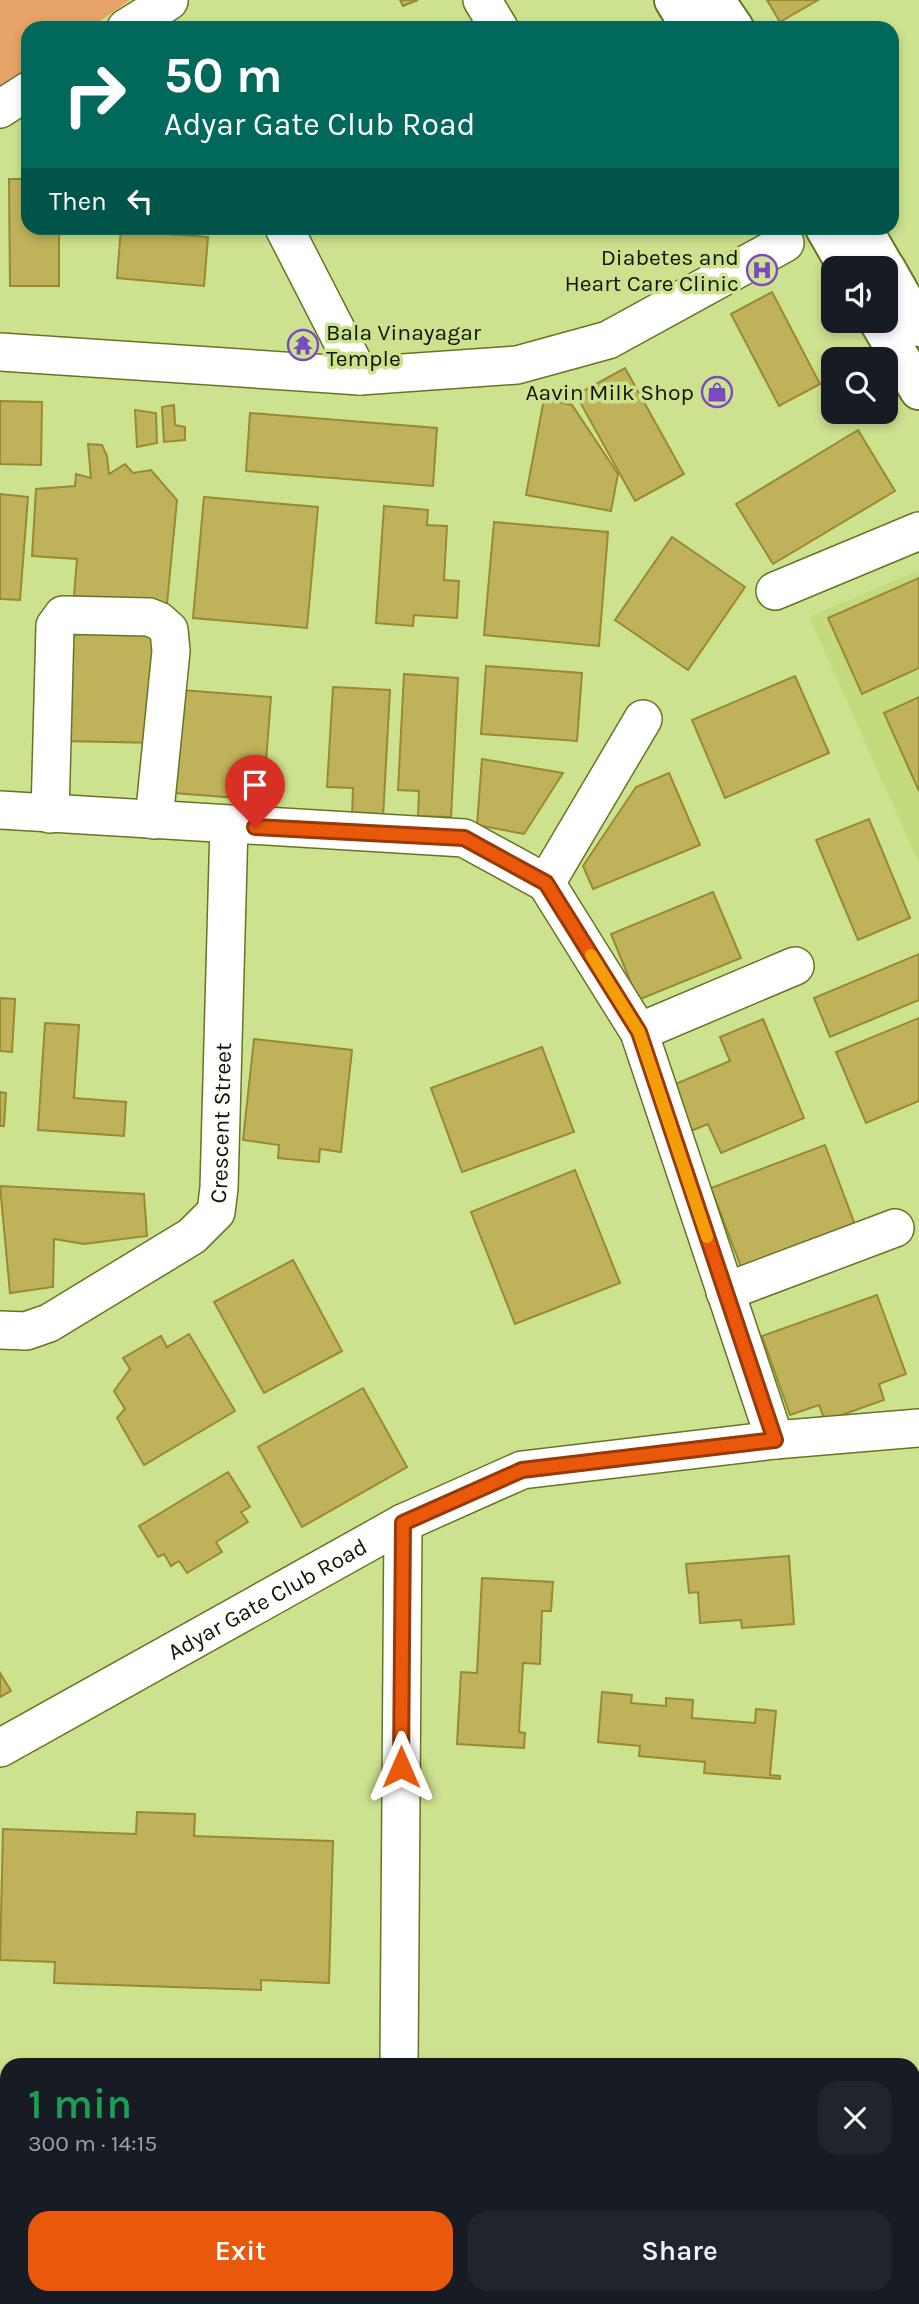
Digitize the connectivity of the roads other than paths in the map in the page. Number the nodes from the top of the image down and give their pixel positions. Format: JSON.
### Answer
{"nodes":[{"id":1,"x":168,"y":0,"type":"edge"},
{"id":2,"x":482,"y":0,"type":"edge"},
{"id":3,"x":674,"y":0,"type":"edge"},
{"id":4,"x":715,"y":0,"type":"edge"},
{"id":5,"x":137,"y":21,"type":"edge"},
{"id":6,"x":178,"y":21,"type":"edge"},
{"id":7,"x":495,"y":21,"type":"edge"},
{"id":8,"x":687,"y":21,"type":"edge"},
{"id":9,"x":729,"y":21,"type":"edge"},
{"id":10,"x":21,"y":96,"type":"edge"},
{"id":11,"x":0,"y":109,"type":"edge"},
{"id":12,"x":288,"y":235,"type":"edge"},
{"id":13,"x":829,"y":235,"type":"edge"},
{"id":14,"x":866,"y":235,"type":"edge"},
{"id":15,"x":785,"y":243,"type":"dead end"},
{"id":16,"x":841,"y":256,"type":"edge"},
{"id":17,"x":878,"y":256,"type":"edge"},
{"id":18,"x":898,"y":291,"type":"edge"},
{"id":19,"x":919,"y":327,"type":"edge"},
{"id":20,"x":886,"y":333,"type":"edge"},
{"id":21,"x":0,"y":352,"type":"edge"},
{"id":22,"x":360,"y":376,"type":"junction"},
{"id":23,"x":919,"y":390,"type":"edge"},
{"id":24,"x":919,"y":531,"type":"edge"},
{"id":25,"x":775,"y":592,"type":"dead end"},
{"id":26,"x":643,"y":719,"type":"dead end"},
{"id":27,"x":0,"y":810,"type":"edge"},
{"id":28,"x":50,"y":814,"type":"junction"},
{"id":29,"x":154,"y":820,"type":"junction"},
{"id":30,"x":229,"y":825,"type":"junction"},
{"id":31,"x":546,"y":883,"type":"junction"},
{"id":32,"x":795,"y":966,"type":"dead end"},
{"id":33,"x":639,"y":1032,"type":"junction"},
{"id":34,"x":895,"y":1228,"type":"dead end"},
{"id":35,"x":726,"y":1292,"type":"junction"},
{"id":36,"x":0,"y":1331,"type":"edge"},
{"id":37,"x":919,"y":1428,"type":"edge"},
{"id":38,"x":775,"y":1440,"type":"junction"},
{"id":39,"x":403,"y":1523,"type":"junction"},
{"id":40,"x":0,"y":1748,"type":"edge"},
{"id":41,"x":399,"y":2058,"type":"edge"}],
"edges":[{"from":1,"to":5,"type":"street"},
{"from":1,"to":6,"type":"street"},
{"from":2,"to":7,"type":"street"},
{"from":3,"to":8,"type":"main road"},
{"from":4,"to":9,"type":"main road"},
{"from":10,"to":11,"type":"street"},
{"from":12,"to":22,"type":"street"},
{"from":13,"to":16,"type":"main road"},
{"from":14,"to":17,"type":"main road"},
{"from":15,"to":22,"type":"street"},
{"from":18,"to":19,"type":"main road"},
{"from":20,"to":23,"type":"main road"},
{"from":21,"to":22,"type":"street"},
{"from":24,"to":25,"type":"street"},
{"from":26,"to":31,"type":"street"},
{"from":27,"to":28,"type":"street"},
{"from":28,"to":29,"type":"street"},
{"from":28,"to":29,"type":"street"},
{"from":29,"to":30,"type":"street"},
{"from":30,"to":31,"type":"street"},
{"from":30,"to":36,"type":"street","name":"Crescent Street"},
{"from":31,"to":33,"type":"street"},
{"from":32,"to":33,"type":"street"},
{"from":33,"to":35,"type":"street"},
{"from":34,"to":35,"type":"street"},
{"from":35,"to":38,"type":"street"},
{"from":37,"to":38,"type":"street","name":"Adyar Gate Club Road"},
{"from":38,"to":39,"type":"street","name":"Adyar Gate Club Road"},
{"from":39,"to":40,"type":"street","name":"Adyar Gate Club Road"},
{"from":39,"to":41,"type":"street"}]}
